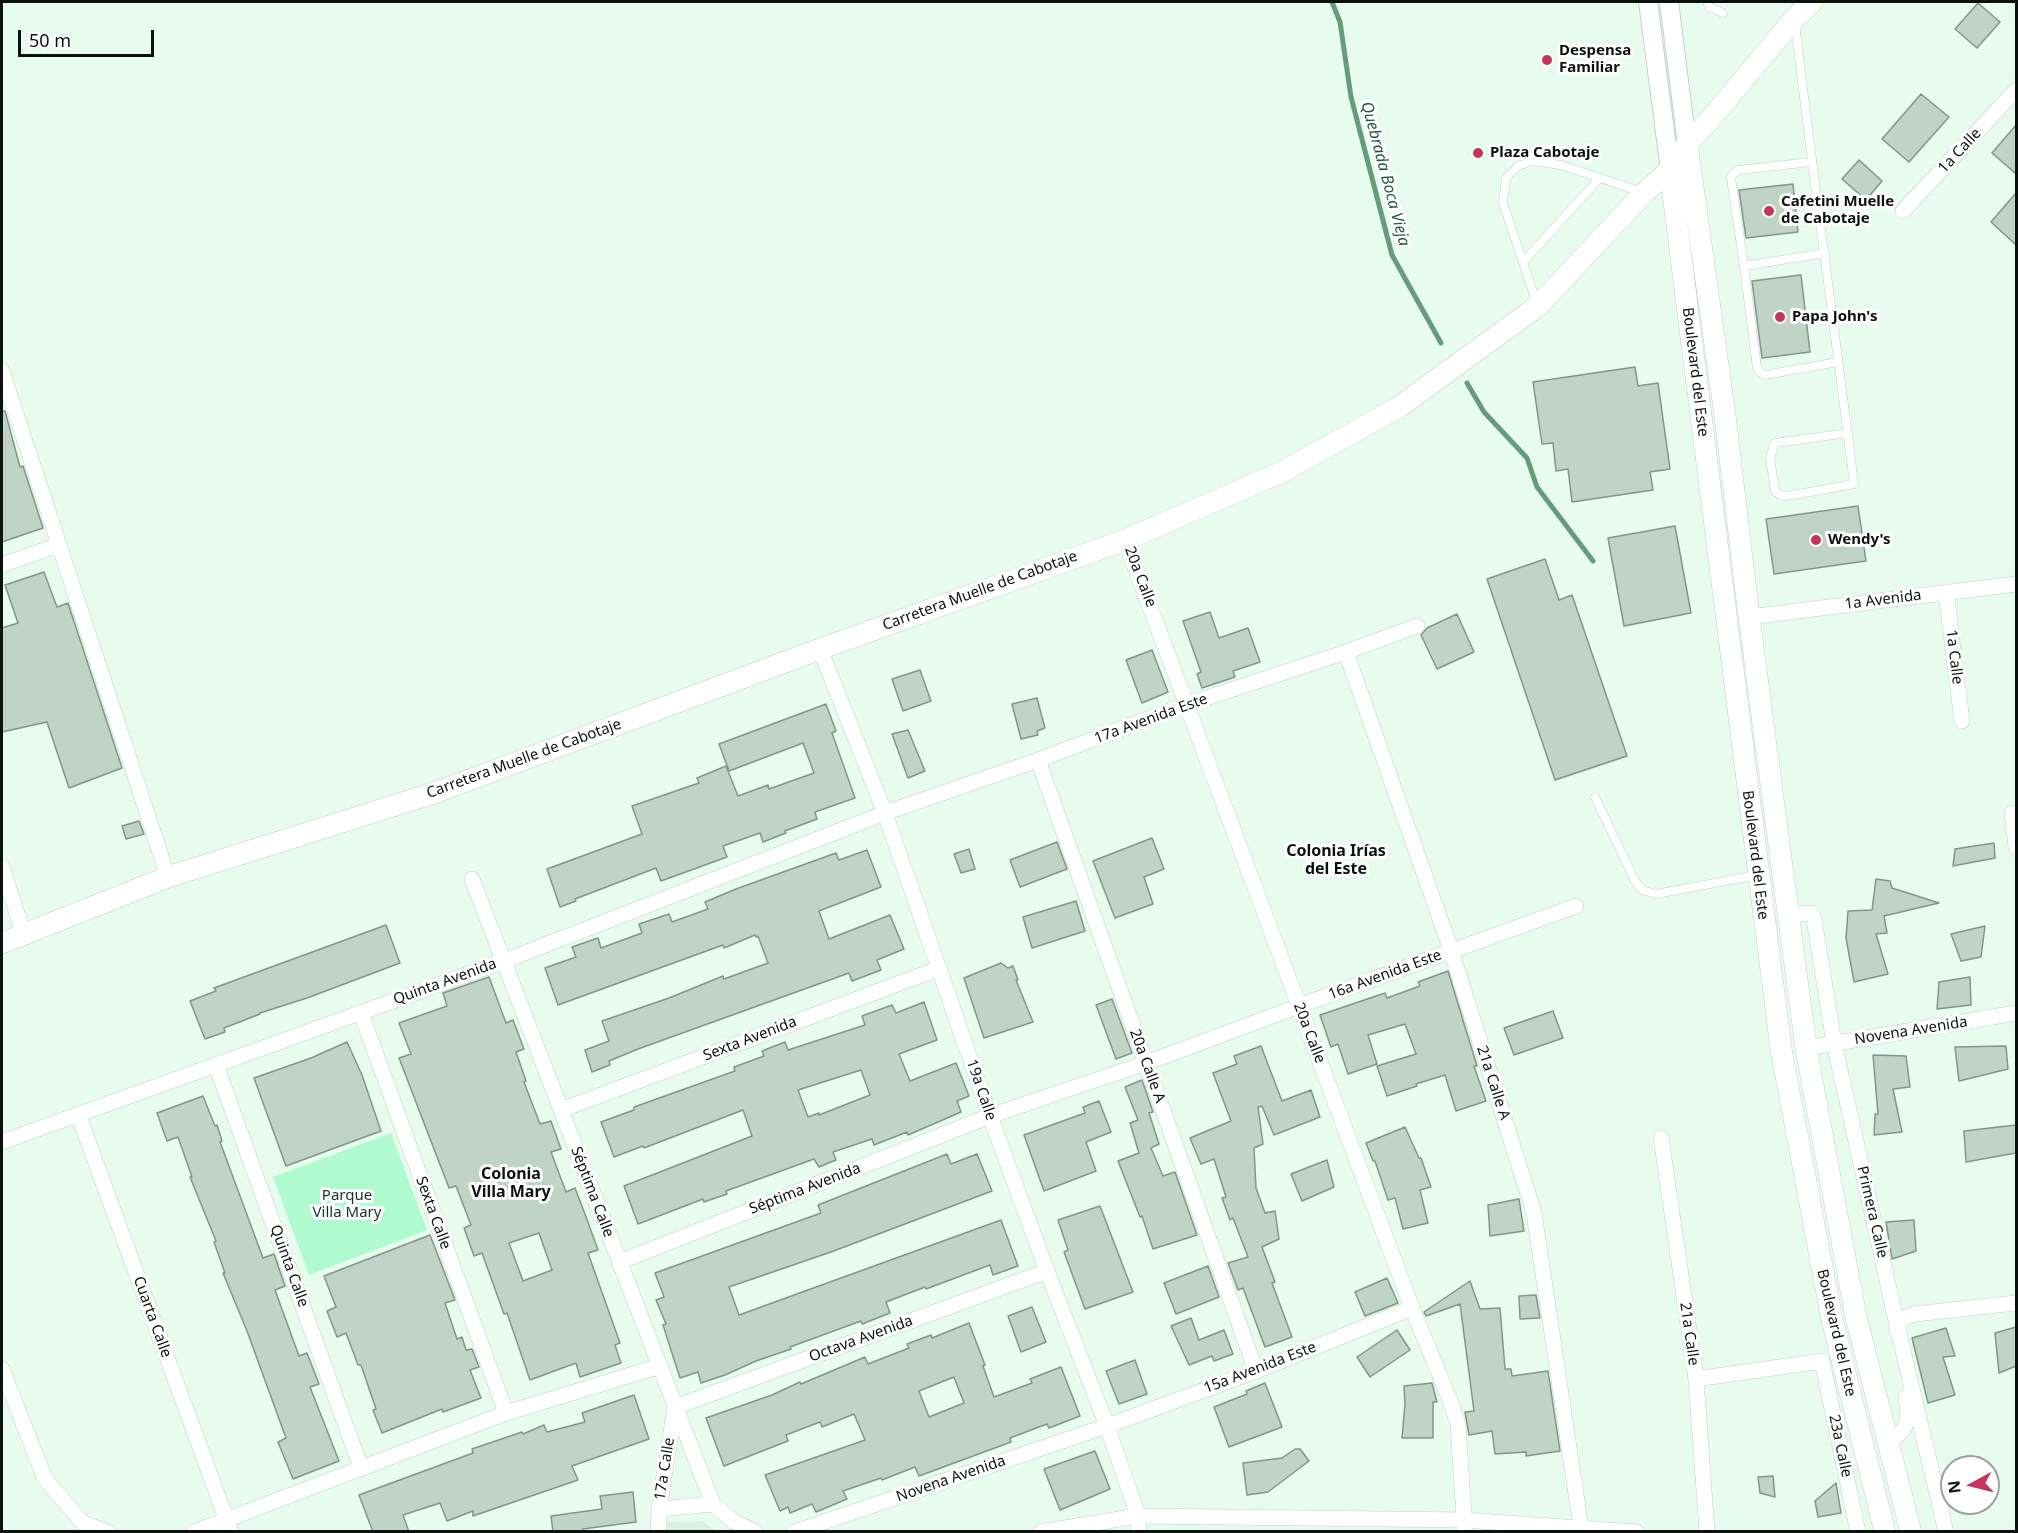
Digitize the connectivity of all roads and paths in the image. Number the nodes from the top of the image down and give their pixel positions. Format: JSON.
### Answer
{"nodes":[{"id":1,"x":1648,"y":2,"type":"edge"},
{"id":2,"x":1669,"y":2,"type":"edge"},
{"id":3,"x":1707,"y":2,"type":"edge"},
{"id":4,"x":1812,"y":2,"type":"edge"},
{"id":5,"x":1723,"y":13,"type":"dead end"},
{"id":6,"x":1795,"y":18,"type":"junction"},
{"id":7,"x":2016,"y":90,"type":"edge"},
{"id":8,"x":1687,"y":144,"type":"junction"},
{"id":9,"x":1811,"y":162,"type":"junction"},
{"id":10,"x":1670,"y":170,"type":"junction"},
{"id":11,"x":1599,"y":179,"type":"junction"},
{"id":12,"x":1644,"y":193,"type":"junction"},
{"id":13,"x":1903,"y":211,"type":"dead end"},
{"id":14,"x":1825,"y":253,"type":"junction"},
{"id":15,"x":1524,"y":261,"type":"junction"},
{"id":16,"x":1744,"y":266,"type":"junction"},
{"id":17,"x":1538,"y":306,"type":"junction"},
{"id":18,"x":1838,"y":362,"type":"junction"},
{"id":19,"x":2,"y":371,"type":"edge"},
{"id":20,"x":1848,"y":433,"type":"junction"},
{"id":21,"x":1125,"y":540,"type":"junction"},
{"id":22,"x":58,"y":544,"type":"junction"},
{"id":23,"x":2,"y":565,"type":"edge"},
{"id":24,"x":2016,"y":584,"type":"edge"},
{"id":25,"x":1946,"y":592,"type":"junction"},
{"id":26,"x":1749,"y":617,"type":"junction"},
{"id":27,"x":1417,"y":626,"type":"dead end"},
{"id":28,"x":820,"y":649,"type":"junction"},
{"id":29,"x":1346,"y":652,"type":"junction"},
{"id":30,"x":1188,"y":704,"type":"junction"},
{"id":31,"x":1962,"y":721,"type":"dead end"},
{"id":32,"x":1038,"y":760,"type":"junction"},
{"id":33,"x":1595,"y":797,"type":"dead end"},
{"id":34,"x":885,"y":813,"type":"junction"},
{"id":35,"x":2012,"y":813,"type":"dead end"},
{"id":36,"x":2016,"y":847,"type":"edge"},
{"id":37,"x":2,"y":867,"type":"edge"},
{"id":38,"x":1758,"y":875,"type":"junction"},
{"id":39,"x":168,"y":877,"type":"junction"},
{"id":40,"x":472,"y":879,"type":"dead end"},
{"id":41,"x":1576,"y":906,"type":"dead end"},
{"id":42,"x":1789,"y":915,"type":"junction"},
{"id":43,"x":24,"y":935,"type":"junction"},
{"id":44,"x":2,"y":943,"type":"edge"},
{"id":45,"x":1451,"y":950,"type":"junction"},
{"id":46,"x":504,"y":961,"type":"junction"},
{"id":47,"x":940,"y":968,"type":"junction"},
{"id":48,"x":1299,"y":1006,"type":"junction"},
{"id":49,"x":361,"y":1013,"type":"junction"},
{"id":50,"x":2016,"y":1013,"type":"edge"},
{"id":51,"x":1834,"y":1043,"type":"junction"},
{"id":52,"x":1806,"y":1048,"type":"junction"},
{"id":53,"x":1146,"y":1063,"type":"junction"},
{"id":54,"x":216,"y":1065,"type":"junction"},
{"id":55,"x":561,"y":1110,"type":"junction"},
{"id":56,"x":78,"y":1114,"type":"junction"},
{"id":57,"x":990,"y":1116,"type":"junction"},
{"id":58,"x":1661,"y":1138,"type":"dead end"},
{"id":59,"x":2,"y":1142,"type":"edge"},
{"id":60,"x":619,"y":1262,"type":"junction"},
{"id":61,"x":1047,"y":1271,"type":"junction"},
{"id":62,"x":2016,"y":1303,"type":"edge"},
{"id":63,"x":1412,"y":1308,"type":"junction"},
{"id":64,"x":1897,"y":1325,"type":"junction"},
{"id":65,"x":660,"y":1366,"type":"junction"},
{"id":66,"x":2,"y":1369,"type":"edge"},
{"id":67,"x":1256,"y":1371,"type":"junction"},
{"id":68,"x":1696,"y":1379,"type":"junction"},
{"id":69,"x":675,"y":1407,"type":"junction"},
{"id":70,"x":506,"y":1413,"type":"junction"},
{"id":71,"x":1107,"y":1426,"type":"junction"},
{"id":72,"x":1889,"y":1443,"type":"junction"},
{"id":73,"x":361,"y":1468,"type":"junction"},
{"id":74,"x":712,"y":1504,"type":"junction"},
{"id":75,"x":659,"y":1509,"type":"junction"},
{"id":76,"x":1138,"y":1524,"type":"edge"},
{"id":77,"x":228,"y":1526,"type":"edge"},
{"id":78,"x":1465,"y":1526,"type":"edge"},
{"id":79,"x":1581,"y":1528,"type":"junction"},
{"id":80,"x":108,"y":1532,"type":"edge"},
{"id":81,"x":194,"y":1532,"type":"edge"},
{"id":82,"x":657,"y":1532,"type":"edge"},
{"id":83,"x":755,"y":1532,"type":"edge"},
{"id":84,"x":794,"y":1532,"type":"edge"},
{"id":85,"x":1041,"y":1532,"type":"edge"},
{"id":86,"x":1636,"y":1532,"type":"edge"},
{"id":87,"x":1707,"y":1532,"type":"edge"},
{"id":88,"x":1858,"y":1532,"type":"edge"},
{"id":89,"x":1885,"y":1532,"type":"edge"},
{"id":90,"x":1911,"y":1532,"type":"edge"},
{"id":91,"x":1946,"y":1532,"type":"edge"}],
"edges":[{"from":1,"to":10,"type":"street"},
{"from":2,"to":8,"type":"street"},
{"from":3,"to":5,"type":"lane"},
{"from":4,"to":6,"type":"main road","name":"Carretera Muelle de Cabotaje"},
{"from":6,"to":8,"type":"main road","name":"Carretera Muelle de Cabotaje"},
{"from":6,"to":9,"type":"lane"},
{"from":7,"to":13,"type":"street","name":"1a Calle"},
{"from":8,"to":10,"type":"main road","name":"Carretera Muelle de Cabotaje"},
{"from":8,"to":26,"type":"main road","name":"Boulevard del Este"},
{"from":9,"to":14,"type":"lane"},
{"from":9,"to":16,"type":"lane"},
{"from":10,"to":12,"type":"main road","name":"Carretera Muelle de Cabotaje"},
{"from":10,"to":38,"type":"main road","name":"Boulevard del Este"},
{"from":11,"to":12,"type":"lane"},
{"from":11,"to":15,"type":"lane"},
{"from":11,"to":15,"type":"lane"},
{"from":12,"to":17,"type":"main road","name":"Carretera Muelle de Cabotaje"},
{"from":14,"to":16,"type":"lane"},
{"from":14,"to":18,"type":"lane"},
{"from":15,"to":17,"type":"lane"},
{"from":16,"to":18,"type":"lane"},
{"from":17,"to":21,"type":"main road","name":"Carretera Muelle de Cabotaje"},
{"from":18,"to":20,"type":"lane"},
{"from":19,"to":22,"type":"street"},
{"from":20,"to":20,"type":"lane"},
{"from":21,"to":28,"type":"main road","name":"Carretera Muelle de Cabotaje"},
{"from":21,"to":30,"type":"street","name":"20a Calle"},
{"from":22,"to":23,"type":"street"},
{"from":22,"to":39,"type":"street"},
{"from":24,"to":25,"type":"street","name":"1a Avenida"},
{"from":25,"to":26,"type":"street","name":"1a Avenida"},
{"from":25,"to":31,"type":"street","name":"1a Calle"},
{"from":26,"to":42,"type":"main road","name":"Boulevard del Este"},
{"from":27,"to":29,"type":"street","name":"17a Avenida Este"},
{"from":28,"to":34,"type":"street","name":"19a Calle"},
{"from":28,"to":39,"type":"main road","name":"Carretera Muelle de Cabotaje"},
{"from":29,"to":30,"type":"street","name":"17a Avenida Este"},
{"from":29,"to":45,"type":"street","name":"21a Calle A"},
{"from":30,"to":32,"type":"street","name":"17a Avenida Este"},
{"from":30,"to":48,"type":"street","name":"20a Calle"},
{"from":32,"to":34,"type":"street","name":"17a Avenida Este"},
{"from":32,"to":53,"type":"street","name":"20a Calle A"},
{"from":33,"to":38,"type":"lane"},
{"from":34,"to":46,"type":"street","name":"Quinta Avenida"},
{"from":34,"to":47,"type":"street","name":"19a Calle"},
{"from":35,"to":36,"type":"street"},
{"from":37,"to":43,"type":"street"},
{"from":38,"to":89,"type":"main road","name":"Boulevard del Este"},
{"from":39,"to":43,"type":"main road","name":"Carretera Muelle de Cabotaje"},
{"from":40,"to":46,"type":"street","name":"Séptima Calle"},
{"from":41,"to":45,"type":"street","name":"16a Avenida Este"},
{"from":42,"to":51,"type":"street","name":"Primera Calle"},
{"from":42,"to":52,"type":"main road","name":"Boulevard del Este"},
{"from":43,"to":44,"type":"main road","name":"Carretera Muelle de Cabotaje"},
{"from":45,"to":48,"type":"street","name":"16a Avenida Este"},
{"from":45,"to":79,"type":"street","name":"21a Calle A"},
{"from":46,"to":49,"type":"street","name":"Quinta Avenida"},
{"from":46,"to":55,"type":"street","name":"Séptima Calle"},
{"from":47,"to":55,"type":"street","name":"Sexta Avenida"},
{"from":47,"to":57,"type":"street","name":"19a Calle"},
{"from":48,"to":53,"type":"street","name":"16a Avenida Este"},
{"from":48,"to":63,"type":"street","name":"20a Calle"},
{"from":49,"to":54,"type":"street","name":"Quinta Avenida"},
{"from":49,"to":70,"type":"street","name":"Sexta Calle"},
{"from":50,"to":51,"type":"street","name":"Novena Avenida"},
{"from":51,"to":52,"type":"street","name":"Novena Avenida"},
{"from":51,"to":64,"type":"street","name":"Primera Calle"},
{"from":52,"to":72,"type":"main road","name":"Boulevard del Este"},
{"from":53,"to":57,"type":"street","name":"16a Avenida Este"},
{"from":53,"to":67,"type":"street","name":"20a Calle A"},
{"from":54,"to":56,"type":"street","name":"Quinta Avenida"},
{"from":54,"to":73,"type":"street","name":"Quinta Calle"},
{"from":55,"to":60,"type":"street","name":"Séptima Calle"},
{"from":56,"to":59,"type":"street","name":"Quinta Avenida"},
{"from":56,"to":77,"type":"street","name":"Cuarta Calle"},
{"from":57,"to":60,"type":"street","name":"Séptima Avenida"},
{"from":57,"to":61,"type":"street","name":"19a Calle"},
{"from":58,"to":68,"type":"street","name":"21a Calle"},
{"from":60,"to":65,"type":"street","name":"Séptima Calle"},
{"from":61,"to":69,"type":"street","name":"Octava Avenida"},
{"from":61,"to":71,"type":"street","name":"19a Calle"},
{"from":62,"to":64,"type":"street"},
{"from":63,"to":67,"type":"street","name":"15a Avenida Este"},
{"from":63,"to":78,"type":"street","name":"20a Calle"},
{"from":64,"to":72,"type":"street"},
{"from":64,"to":91,"type":"street","name":"Primera Calle"},
{"from":65,"to":69,"type":"street","name":"Séptima Calle"},
{"from":65,"to":70,"type":"street"},
{"from":66,"to":80,"type":"street"},
{"from":67,"to":71,"type":"street","name":"15a Avenida Este"},
{"from":68,"to":87,"type":"street","name":"21a Calle"},
{"from":68,"to":88,"type":"street","name":"23a Calle"},
{"from":69,"to":74,"type":"street","name":"Séptima Calle"},
{"from":69,"to":75,"type":"street","name":"17a Calle"},
{"from":70,"to":73,"type":"street"},
{"from":71,"to":76,"type":"street","name":"19a Calle"},
{"from":71,"to":84,"type":"street","name":"Novena Avenida"},
{"from":72,"to":90,"type":"main road","name":"Boulevard del Este"},
{"from":73,"to":77,"type":"street"},
{"from":74,"to":75,"type":"street"},
{"from":74,"to":83,"type":"street"},
{"from":75,"to":82,"type":"street","name":"17a Calle"},
{"from":76,"to":78,"type":"street"},
{"from":76,"to":85,"type":"street"},
{"from":77,"to":81,"type":"street"},
{"from":78,"to":79,"type":"street"},
{"from":79,"to":86,"type":"street"}]}
